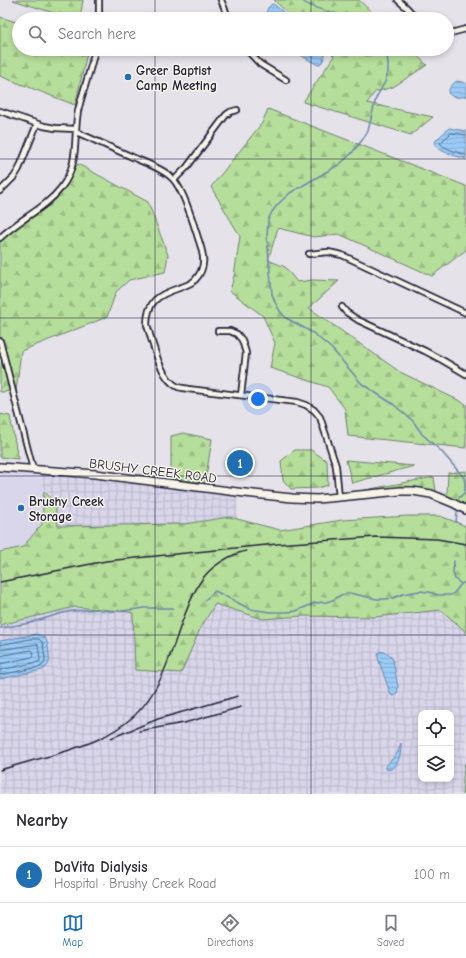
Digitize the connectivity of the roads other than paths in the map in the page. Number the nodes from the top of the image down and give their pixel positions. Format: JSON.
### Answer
{"nodes":[{"id":1,"x":99,"y":0,"type":"edge"},
{"id":2,"x":221,"y":0,"type":"edge"},
{"id":3,"x":398,"y":0,"type":"edge"},
{"id":4,"x":99,"y":12,"type":"edge"},
{"id":5,"x":226,"y":12,"type":"edge"},
{"id":6,"x":411,"y":12,"type":"edge"},
{"id":7,"x":466,"y":29,"type":"edge"},
{"id":8,"x":454,"y":32,"type":"edge"},
{"id":9,"x":93,"y":56,"type":"edge"},
{"id":10,"x":253,"y":56,"type":"edge"},
{"id":11,"x":286,"y":80,"type":"dead end"},
{"id":12,"x":237,"y":110,"type":"dead end"},
{"id":13,"x":0,"y":111,"type":"edge"},
{"id":14,"x":37,"y":124,"type":"junction"},
{"id":15,"x":76,"y":131,"type":"junction"},
{"id":16,"x":174,"y":180,"type":"junction"},
{"id":17,"x":0,"y":191,"type":"edge"},
{"id":18,"x":0,"y":238,"type":"edge"},
{"id":19,"x":309,"y":254,"type":"dead end"},
{"id":20,"x":342,"y":306,"type":"dead end"},
{"id":21,"x":466,"y":312,"type":"edge"},
{"id":22,"x":218,"y":332,"type":"dead end"},
{"id":23,"x":0,"y":343,"type":"edge"},
{"id":24,"x":466,"y":374,"type":"edge"},
{"id":25,"x":241,"y":395,"type":"junction"},
{"id":26,"x":0,"y":467,"type":"edge"},
{"id":27,"x":34,"y":469,"type":"junction"},
{"id":28,"x":339,"y":498,"type":"junction"},
{"id":29,"x":466,"y":510,"type":"edge"}],
"edges":[{"from":1,"to":4,"type":"street"},
{"from":2,"to":5,"type":"street"},
{"from":3,"to":6,"type":"street"},
{"from":7,"to":8,"type":"street"},
{"from":9,"to":15,"type":"street"},
{"from":10,"to":11,"type":"street"},
{"from":12,"to":16,"type":"street"},
{"from":13,"to":14,"type":"street"},
{"from":14,"to":15,"type":"street"},
{"from":14,"to":17,"type":"street"},
{"from":15,"to":16,"type":"street"},
{"from":15,"to":18,"type":"street"},
{"from":16,"to":25,"type":"street"},
{"from":19,"to":21,"type":"street"},
{"from":20,"to":24,"type":"street"},
{"from":22,"to":25,"type":"street"},
{"from":23,"to":27,"type":"street"},
{"from":25,"to":28,"type":"street"},
{"from":26,"to":27,"type":"main road","name":"BRUSHY CREEK ROAD"},
{"from":27,"to":28,"type":"main road","name":"BRUSHY CREEK ROAD"},
{"from":28,"to":29,"type":"main road","name":"BRUSHY CREEK ROAD"}]}
